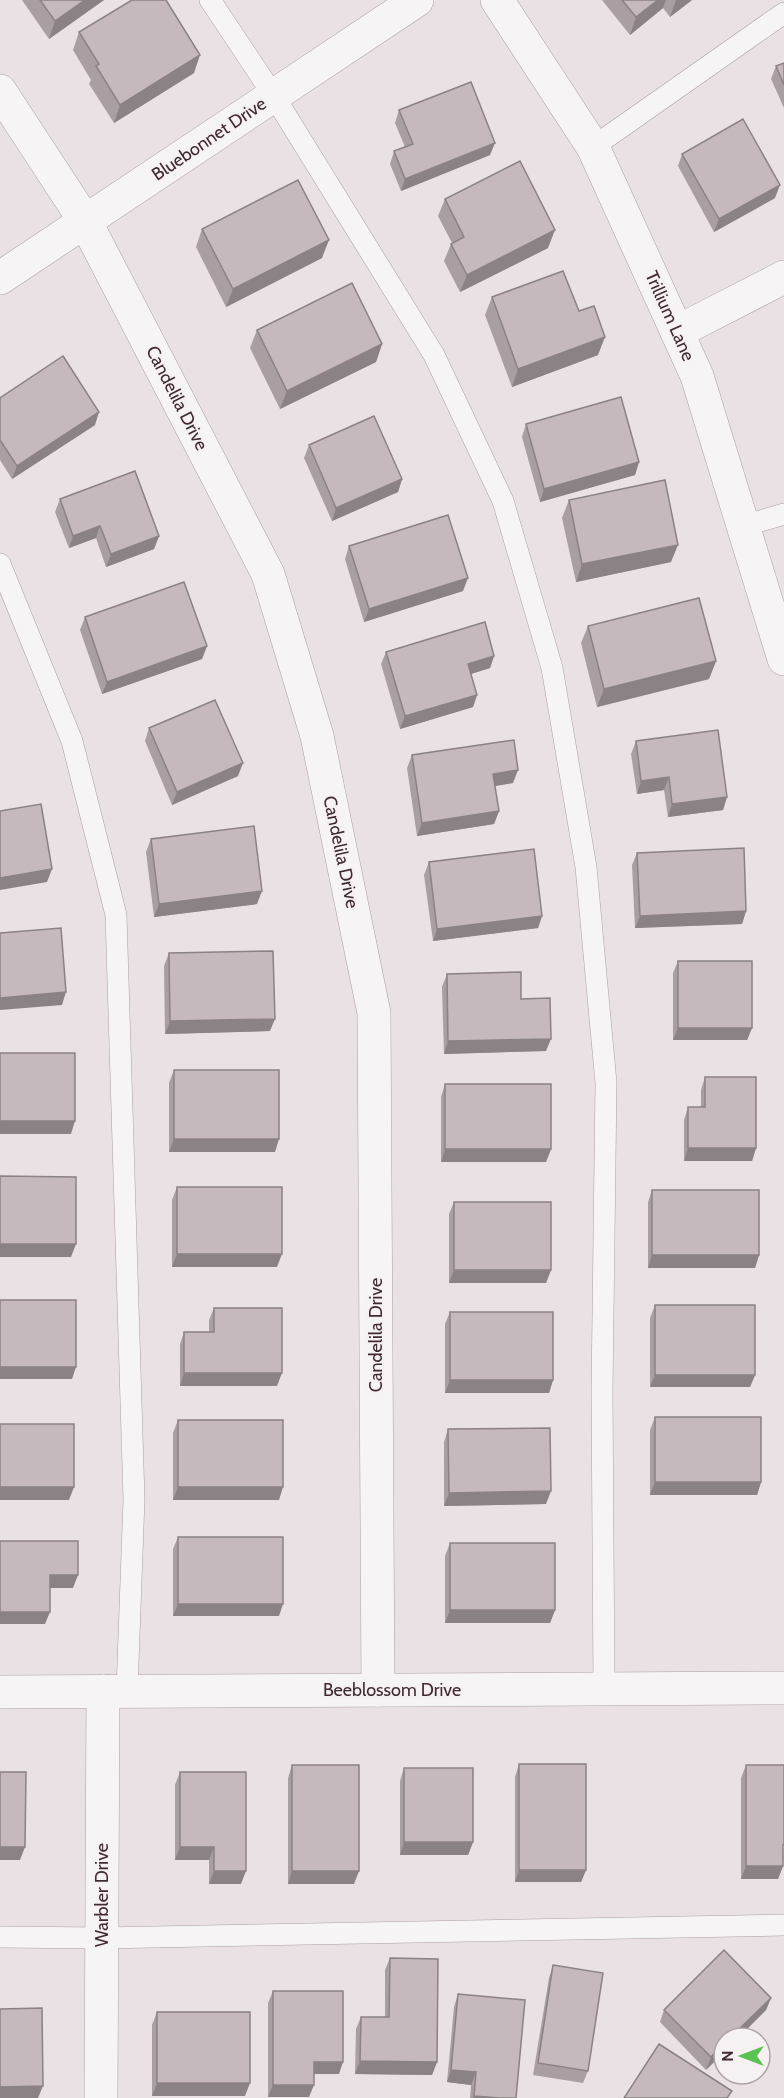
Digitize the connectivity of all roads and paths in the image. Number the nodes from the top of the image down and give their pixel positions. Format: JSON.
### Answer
{"nodes":[{"id":1,"x":210,"y":0,"type":"edge"},
{"id":2,"x":417,"y":0,"type":"edge"},
{"id":3,"x":497,"y":0,"type":"edge"},
{"id":4,"x":784,"y":13,"type":"edge"},
{"id":5,"x":0,"y":91,"type":"edge"},
{"id":6,"x":274,"y":96,"type":"junction"},
{"id":7,"x":593,"y":147,"type":"junction"},
{"id":8,"x":85,"y":221,"type":"junction"},
{"id":9,"x":0,"y":278,"type":"edge"},
{"id":10,"x":784,"y":278,"type":"edge"},
{"id":11,"x":677,"y":332,"type":"junction"},
{"id":12,"x":784,"y":514,"type":"edge"},
{"id":13,"x":743,"y":526,"type":"junction"},
{"id":14,"x":0,"y":564,"type":"edge"},
{"id":15,"x":784,"y":659,"type":"edge"},
{"id":16,"x":784,"y":1688,"type":"edge"},
{"id":17,"x":604,"y":1689,"type":"junction"},
{"id":18,"x":378,"y":1690,"type":"junction"},
{"id":19,"x":115,"y":1691,"type":"junction"},
{"id":20,"x":0,"y":1692,"type":"edge"},
{"id":21,"x":784,"y":1925,"type":"edge"},
{"id":22,"x":0,"y":1937,"type":"edge"},
{"id":23,"x":102,"y":1938,"type":"junction"},
{"id":24,"x":101,"y":2098,"type":"edge"}],
"edges":[{"from":1,"to":6,"type":"lane"},
{"from":2,"to":6,"type":"street","name":"Bluebonnet Drive"},
{"from":3,"to":7,"type":"street","name":"Trillium Lane"},
{"from":4,"to":7,"type":"lane"},
{"from":5,"to":8,"type":"street","name":"Candelila Drive"},
{"from":6,"to":8,"type":"street","name":"Bluebonnet Drive"},
{"from":6,"to":17,"type":"lane"},
{"from":7,"to":11,"type":"street","name":"Trillium Lane"},
{"from":8,"to":9,"type":"street","name":"Bluebonnet Drive"},
{"from":8,"to":18,"type":"street","name":"Candelila Drive"},
{"from":10,"to":11,"type":"street"},
{"from":11,"to":13,"type":"street","name":"Trillium Lane"},
{"from":12,"to":13,"type":"lane"},
{"from":13,"to":15,"type":"street","name":"Trillium Lane"},
{"from":14,"to":19,"type":"lane"},
{"from":16,"to":17,"type":"street","name":"Beeblossom Drive"},
{"from":17,"to":18,"type":"street","name":"Beeblossom Drive"},
{"from":18,"to":19,"type":"street","name":"Beeblossom Drive"},
{"from":19,"to":20,"type":"street","name":"Beeblossom Drive"},
{"from":19,"to":23,"type":"street","name":"Warbler Drive"},
{"from":21,"to":23,"type":"lane"},
{"from":22,"to":23,"type":"lane"},
{"from":23,"to":24,"type":"street","name":"Warbler Drive"}]}
